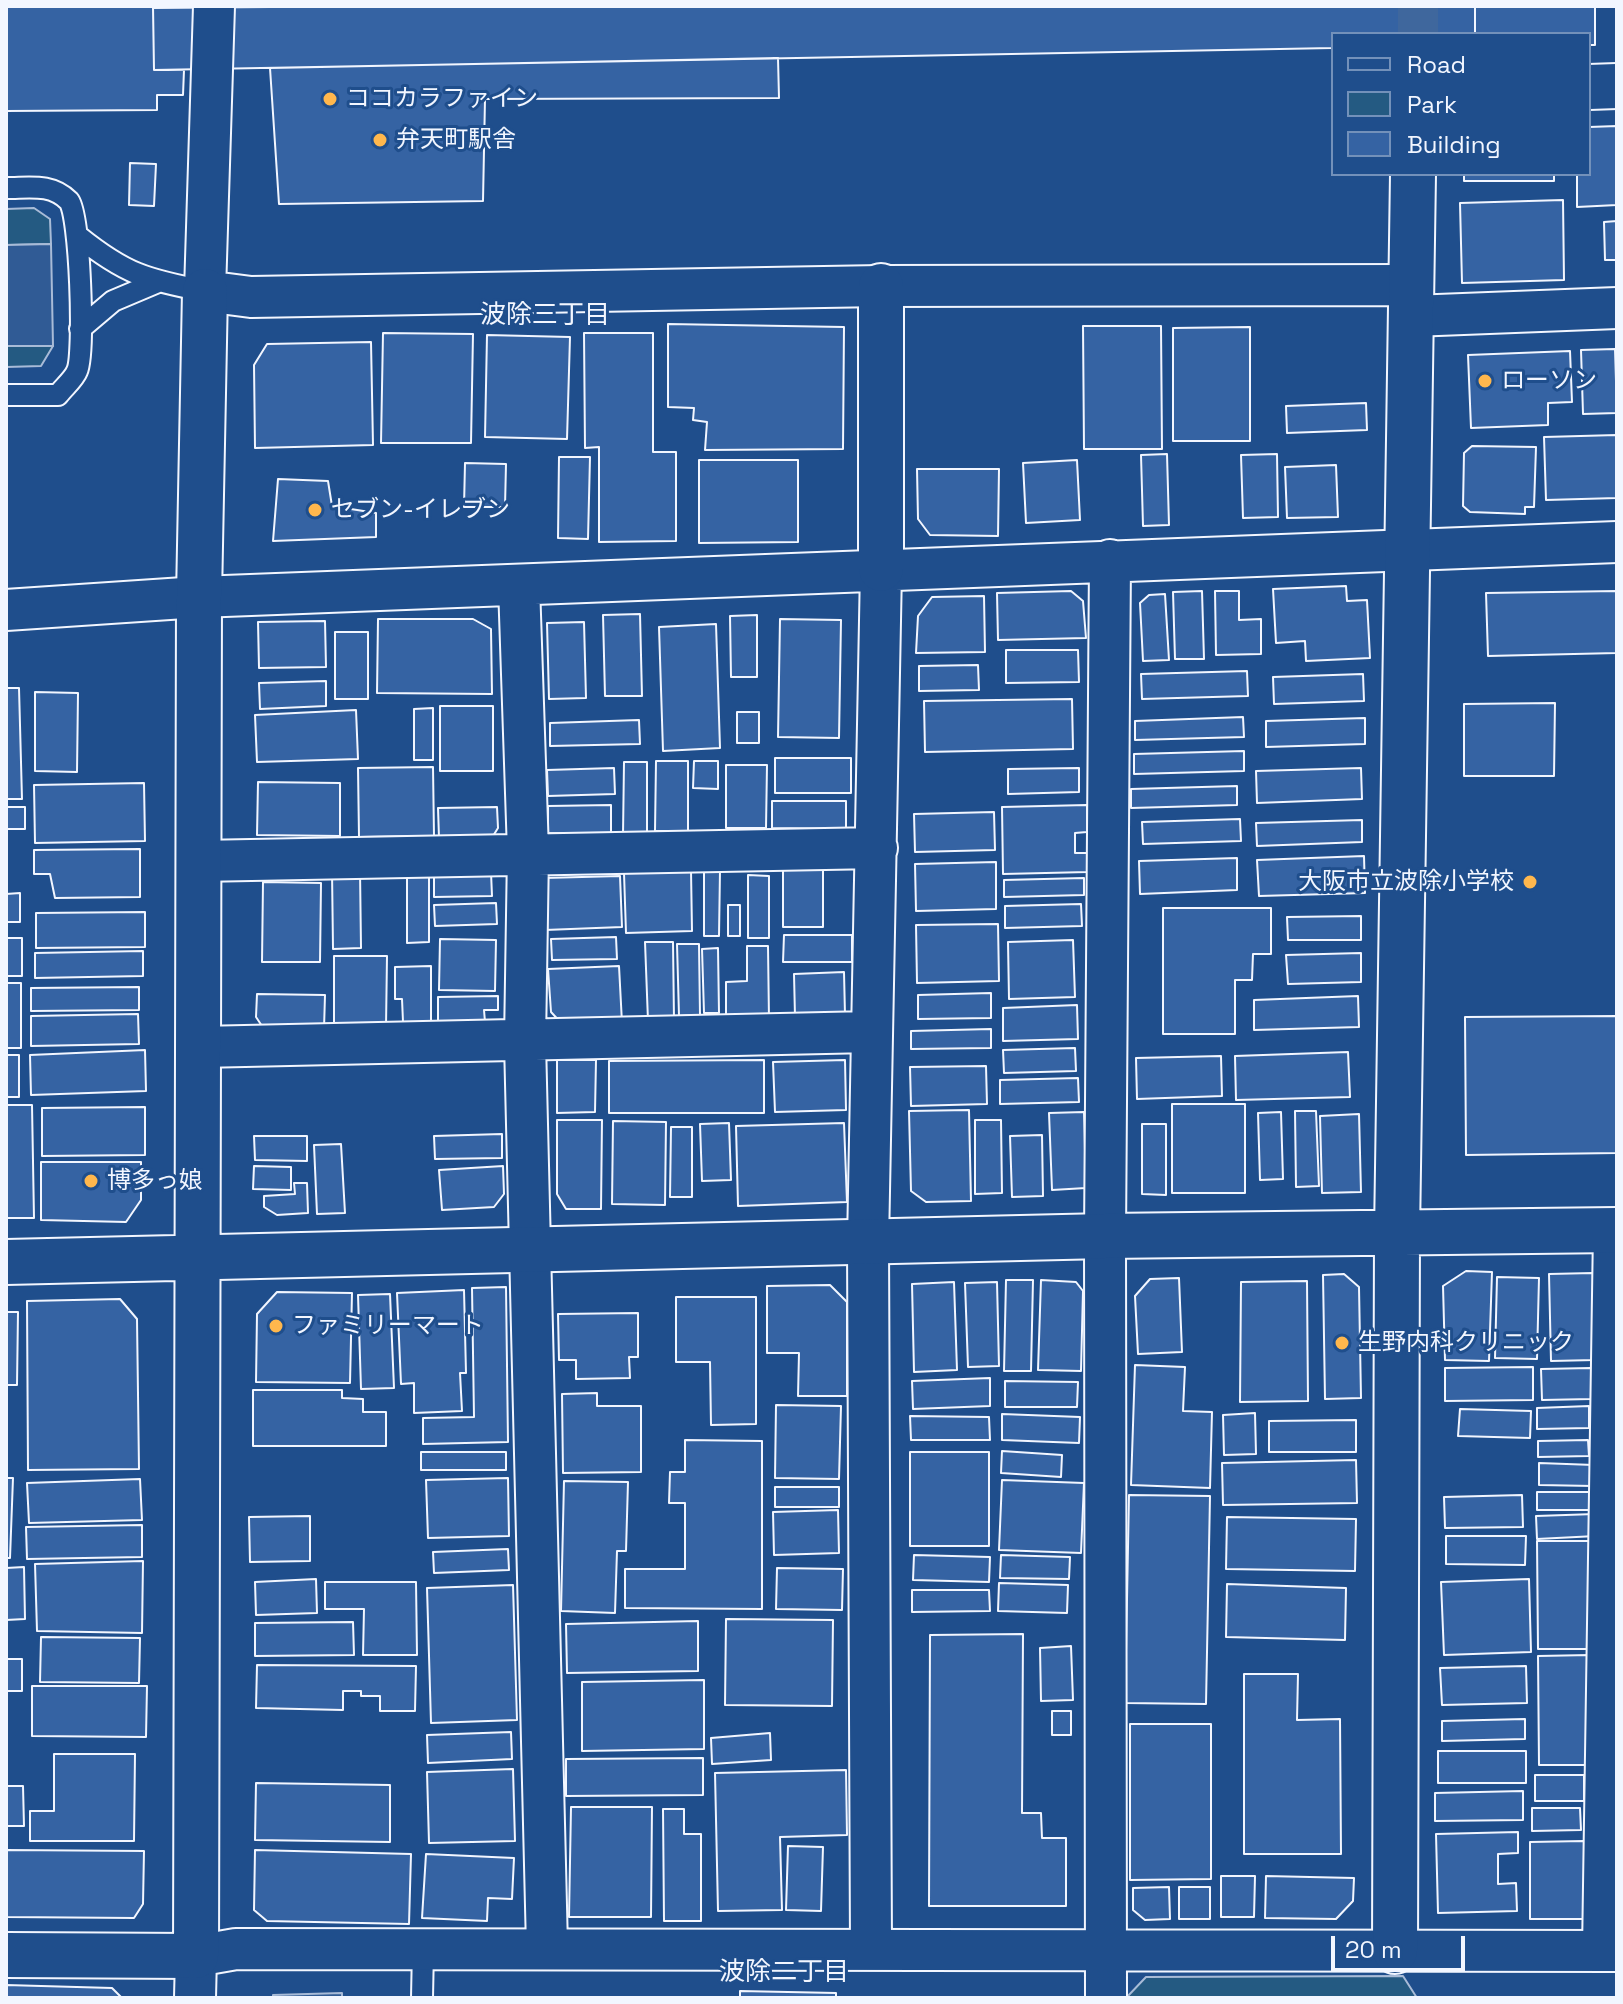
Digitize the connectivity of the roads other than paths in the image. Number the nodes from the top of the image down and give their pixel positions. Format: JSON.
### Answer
{"nodes":[{"id":1,"x":214,"y":6,"type":"edge"},
{"id":2,"x":1617,"y":86,"type":"edge"},
{"id":3,"x":1591,"y":87,"type":"edge"},
{"id":4,"x":1413,"y":176,"type":"edge"},
{"id":5,"x":6,"y":188,"type":"edge"},
{"id":6,"x":78,"y":236,"type":"junction"},
{"id":7,"x":158,"y":282,"type":"junction"},
{"id":8,"x":881,"y":286,"type":"junction"},
{"id":9,"x":205,"y":291,"type":"junction"},
{"id":10,"x":1410,"y":300,"type":"junction"},
{"id":11,"x":1617,"y":308,"type":"edge"},
{"id":12,"x":80,"y":329,"type":"junction"},
{"id":13,"x":6,"y":395,"type":"edge"},
{"id":14,"x":1617,"y":542,"type":"edge"},
{"id":15,"x":1408,"y":550,"type":"junction"},
{"id":16,"x":1110,"y":560,"type":"junction"},
{"id":17,"x":881,"y":569,"type":"junction"},
{"id":18,"x":519,"y":585,"type":"junction"},
{"id":19,"x":199,"y":597,"type":"junction"},
{"id":20,"x":6,"y":610,"type":"edge"},
{"id":21,"x":877,"y":848,"type":"junction"},
{"id":22,"x":528,"y":852,"type":"junction"},
{"id":23,"x":199,"y":861,"type":"junction"},
{"id":24,"x":870,"y":1032,"type":"junction"},
{"id":25,"x":525,"y":1042,"type":"junction"},
{"id":26,"x":200,"y":1047,"type":"junction"},
{"id":27,"x":1615,"y":1230,"type":"edge"},
{"id":28,"x":1397,"y":1233,"type":"junction"},
{"id":29,"x":1105,"y":1236,"type":"junction"},
{"id":30,"x":868,"y":1243,"type":"junction"},
{"id":31,"x":532,"y":1250,"type":"junction"},
{"id":32,"x":197,"y":1259,"type":"junction"},
{"id":33,"x":6,"y":1262,"type":"edge"},
{"id":34,"x":547,"y":1947,"type":"junction"},
{"id":35,"x":423,"y":1948,"type":"junction"},
{"id":36,"x":871,"y":1950,"type":"junction"},
{"id":37,"x":1106,"y":1951,"type":"junction"},
{"id":38,"x":1395,"y":1951,"type":"junction"},
{"id":39,"x":1610,"y":1951,"type":"edge"},
{"id":40,"x":6,"y":1955,"type":"edge"},
{"id":41,"x":196,"y":1977,"type":"edge"},
{"id":42,"x":422,"y":1998,"type":"edge"},
{"id":43,"x":1106,"y":1998,"type":"edge"}],
"edges":[{"from":1,"to":9,"type":"street"},
{"from":2,"to":3,"type":"street"},
{"from":4,"to":10,"type":"street"},
{"from":5,"to":6,"type":"lane"},
{"from":6,"to":7,"type":"lane"},
{"from":6,"to":12,"type":"lane"},
{"from":7,"to":9,"type":"lane"},
{"from":7,"to":12,"type":"lane"},
{"from":8,"to":9,"type":"street"},
{"from":8,"to":10,"type":"street"},
{"from":8,"to":17,"type":"street"},
{"from":9,"to":19,"type":"street"},
{"from":10,"to":11,"type":"street"},
{"from":10,"to":15,"type":"street"},
{"from":12,"to":13,"type":"lane"},
{"from":14,"to":15,"type":"street"},
{"from":15,"to":16,"type":"street"},
{"from":15,"to":28,"type":"street"},
{"from":16,"to":17,"type":"street"},
{"from":16,"to":29,"type":"street"},
{"from":17,"to":18,"type":"street"},
{"from":17,"to":21,"type":"street"},
{"from":18,"to":19,"type":"street"},
{"from":18,"to":22,"type":"street"},
{"from":19,"to":20,"type":"street"},
{"from":19,"to":23,"type":"street"},
{"from":21,"to":22,"type":"street"},
{"from":21,"to":24,"type":"street"},
{"from":22,"to":23,"type":"street"},
{"from":22,"to":25,"type":"street"},
{"from":23,"to":26,"type":"street"},
{"from":24,"to":25,"type":"street"},
{"from":24,"to":30,"type":"street"},
{"from":25,"to":26,"type":"street"},
{"from":25,"to":31,"type":"street"},
{"from":26,"to":32,"type":"street"},
{"from":27,"to":28,"type":"street"},
{"from":27,"to":39,"type":"street"},
{"from":28,"to":29,"type":"street"},
{"from":28,"to":38,"type":"street"},
{"from":29,"to":30,"type":"street"},
{"from":29,"to":37,"type":"street"},
{"from":30,"to":31,"type":"street"},
{"from":30,"to":36,"type":"street"},
{"from":31,"to":32,"type":"street"},
{"from":31,"to":34,"type":"street"},
{"from":32,"to":33,"type":"street"},
{"from":32,"to":41,"type":"street"},
{"from":34,"to":35,"type":"street"},
{"from":34,"to":36,"type":"street"},
{"from":35,"to":41,"type":"street"},
{"from":35,"to":42,"type":"lane"},
{"from":36,"to":37,"type":"street"},
{"from":37,"to":38,"type":"street"},
{"from":37,"to":43,"type":"street"},
{"from":38,"to":39,"type":"street"},
{"from":40,"to":41,"type":"street"}]}
